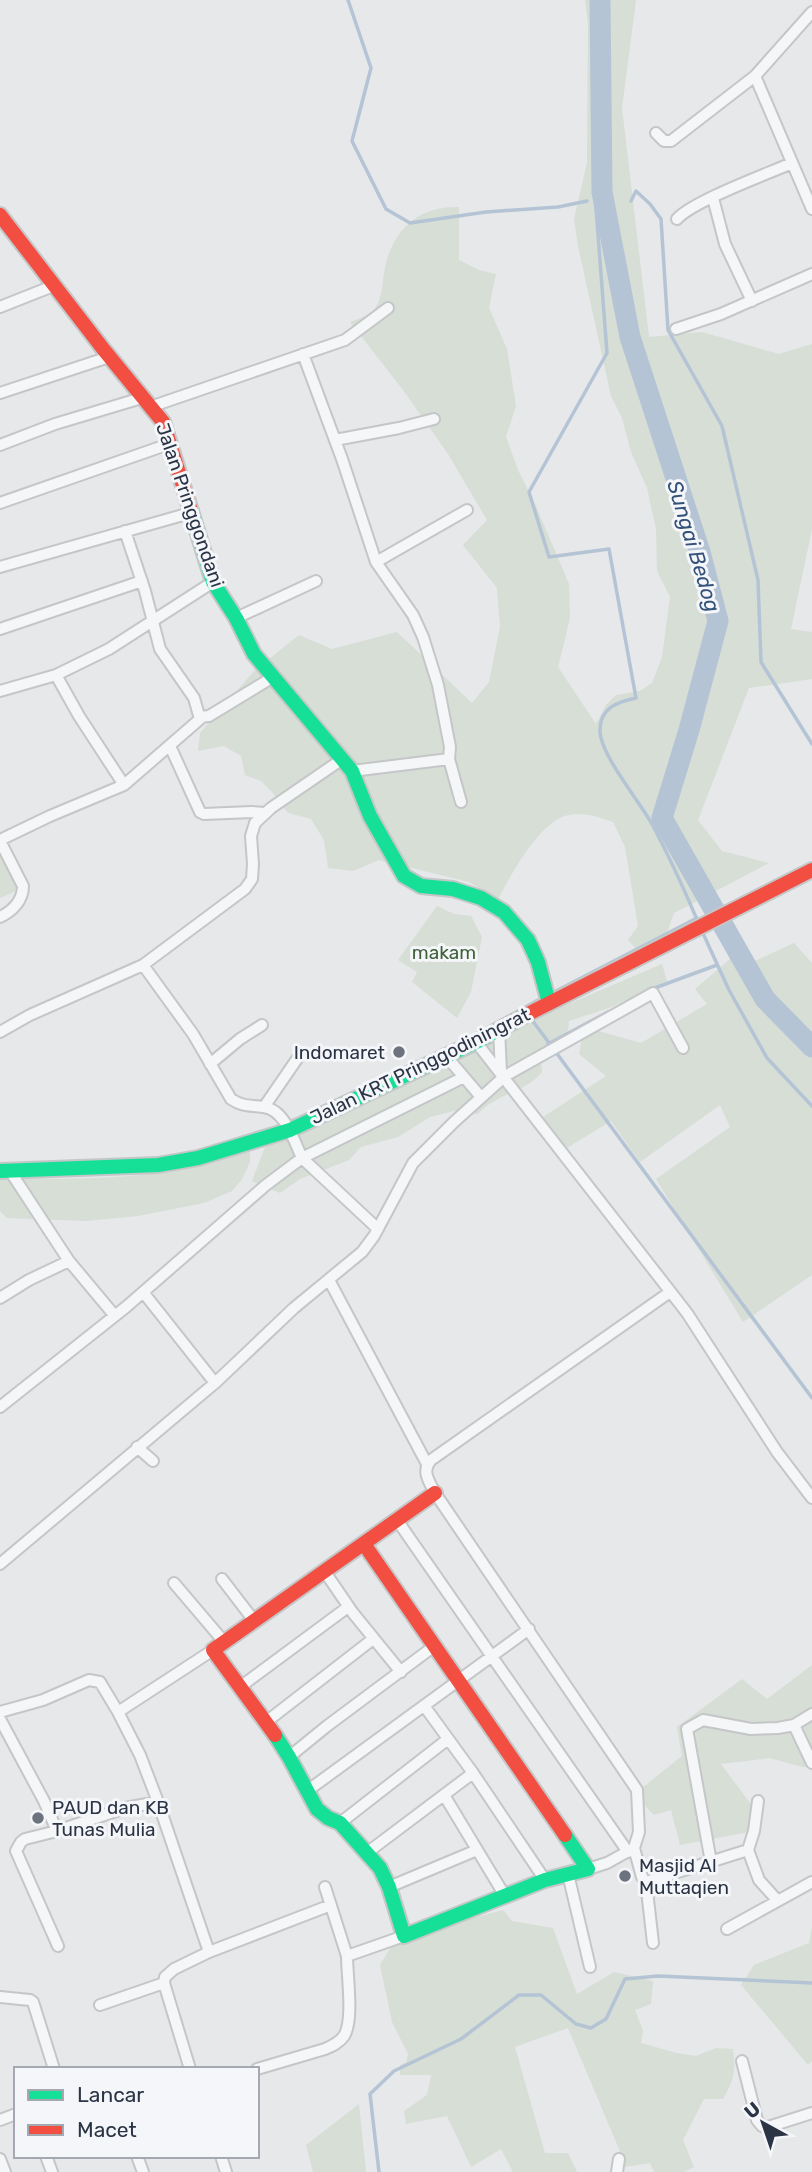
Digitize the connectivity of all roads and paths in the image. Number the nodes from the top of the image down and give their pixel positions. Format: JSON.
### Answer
{"nodes":[{"id":1,"x":812,"y":12,"type":"edge"},
{"id":2,"x":755,"y":76,"type":"junction"},
{"id":3,"x":656,"y":133,"type":"dead end"},
{"id":4,"x":792,"y":163,"type":"junction"},
{"id":5,"x":713,"y":198,"type":"junction"},
{"id":6,"x":812,"y":209,"type":"edge"},
{"id":7,"x":0,"y":215,"type":"edge"},
{"id":8,"x":677,"y":219,"type":"dead end"},
{"id":9,"x":812,"y":274,"type":"edge"},
{"id":10,"x":53,"y":286,"type":"junction"},
{"id":11,"x":752,"y":300,"type":"junction"},
{"id":12,"x":0,"y":307,"type":"edge"},
{"id":13,"x":388,"y":308,"type":"dead end"},
{"id":14,"x":676,"y":329,"type":"dead end"},
{"id":15,"x":303,"y":354,"type":"junction"},
{"id":16,"x":109,"y":356,"type":"junction"},
{"id":17,"x":0,"y":393,"type":"edge"},
{"id":18,"x":149,"y":401,"type":"junction"},
{"id":19,"x":434,"y":419,"type":"dead end"},
{"id":20,"x":335,"y":440,"type":"junction"},
{"id":21,"x":169,"y":444,"type":"junction"},
{"id":22,"x":0,"y":445,"type":"edge"},
{"id":23,"x":0,"y":503,"type":"edge"},
{"id":24,"x":467,"y":510,"type":"dead end"},
{"id":25,"x":190,"y":513,"type":"junction"},
{"id":26,"x":125,"y":531,"type":"junction"},
{"id":27,"x":376,"y":562,"type":"junction"},
{"id":28,"x":0,"y":567,"type":"edge"},
{"id":29,"x":142,"y":581,"type":"junction"},
{"id":30,"x":213,"y":582,"type":"junction"},
{"id":31,"x":316,"y":582,"type":"dead end"},
{"id":32,"x":236,"y":618,"type":"junction"},
{"id":33,"x":153,"y":622,"type":"junction"},
{"id":34,"x":0,"y":629,"type":"edge"},
{"id":35,"x":56,"y":675,"type":"junction"},
{"id":36,"x":273,"y":677,"type":"junction"},
{"id":37,"x":0,"y":691,"type":"edge"},
{"id":38,"x":200,"y":717,"type":"junction"},
{"id":39,"x":170,"y":746,"type":"junction"},
{"id":40,"x":449,"y":759,"type":"junction"},
{"id":41,"x":341,"y":760,"type":"junction"},
{"id":42,"x":352,"y":771,"type":"junction"},
{"id":43,"x":124,"y":785,"type":"junction"},
{"id":44,"x":461,"y":802,"type":"dead end"},
{"id":45,"x":265,"y":813,"type":"junction"},
{"id":46,"x":0,"y":841,"type":"edge"},
{"id":47,"x":806,"y":872,"type":"edge"},
{"id":48,"x":0,"y":917,"type":"edge"},
{"id":49,"x":143,"y":965,"type":"junction"},
{"id":50,"x":549,"y":1003,"type":"junction"},
{"id":51,"x":261,"y":1025,"type":"dead end"},
{"id":52,"x":499,"y":1029,"type":"junction"},
{"id":53,"x":0,"y":1032,"type":"edge"},
{"id":54,"x":477,"y":1042,"type":"junction"},
{"id":55,"x":683,"y":1048,"type":"dead end"},
{"id":56,"x":446,"y":1056,"type":"junction"},
{"id":57,"x":297,"y":1059,"type":"dead end"},
{"id":58,"x":210,"y":1063,"type":"junction"},
{"id":59,"x":503,"y":1074,"type":"junction"},
{"id":60,"x":464,"y":1077,"type":"junction"},
{"id":61,"x":481,"y":1097,"type":"junction"},
{"id":62,"x":264,"y":1107,"type":"junction"},
{"id":63,"x":290,"y":1130,"type":"junction"},
{"id":64,"x":302,"y":1158,"type":"junction"},
{"id":65,"x":5,"y":1171,"type":"edge"},
{"id":66,"x":378,"y":1229,"type":"junction"},
{"id":67,"x":69,"y":1261,"type":"junction"},
{"id":68,"x":329,"y":1280,"type":"junction"},
{"id":69,"x":143,"y":1292,"type":"junction"},
{"id":70,"x":670,"y":1292,"type":"junction"},
{"id":71,"x":0,"y":1298,"type":"edge"},
{"id":72,"x":115,"y":1316,"type":"junction"},
{"id":73,"x":215,"y":1383,"type":"junction"},
{"id":74,"x":0,"y":1407,"type":"edge"},
{"id":75,"x":137,"y":1447,"type":"junction"},
{"id":76,"x":153,"y":1461,"type":"dead end"},
{"id":77,"x":428,"y":1464,"type":"junction"},
{"id":78,"x":435,"y":1493,"type":"junction"},
{"id":79,"x":812,"y":1498,"type":"edge"},
{"id":80,"x":397,"y":1520,"type":"junction"},
{"id":81,"x":364,"y":1544,"type":"junction"},
{"id":82,"x":0,"y":1564,"type":"edge"},
{"id":83,"x":326,"y":1572,"type":"junction"},
{"id":84,"x":222,"y":1579,"type":"dead end"},
{"id":85,"x":174,"y":1583,"type":"dead end"},
{"id":86,"x":348,"y":1607,"type":"junction"},
{"id":87,"x":255,"y":1622,"type":"junction"},
{"id":88,"x":529,"y":1629,"type":"junction"},
{"id":89,"x":373,"y":1639,"type":"junction"},
{"id":90,"x":219,"y":1647,"type":"junction"},
{"id":91,"x":433,"y":1647,"type":"junction"},
{"id":92,"x":492,"y":1657,"type":"junction"},
{"id":93,"x":401,"y":1672,"type":"junction"},
{"id":94,"x":458,"y":1681,"type":"junction"},
{"id":95,"x":240,"y":1687,"type":"junction"},
{"id":96,"x":425,"y":1707,"type":"junction"},
{"id":97,"x":0,"y":1712,"type":"edge"},
{"id":98,"x":118,"y":1712,"type":"junction"},
{"id":99,"x":812,"y":1714,"type":"edge"},
{"id":100,"x":0,"y":1719,"type":"edge"},
{"id":101,"x":266,"y":1722,"type":"junction"},
{"id":102,"x":794,"y":1724,"type":"junction"},
{"id":103,"x":448,"y":1739,"type":"junction"},
{"id":104,"x":289,"y":1757,"type":"junction"},
{"id":105,"x":812,"y":1763,"type":"edge"},
{"id":106,"x":473,"y":1773,"type":"junction"},
{"id":107,"x":307,"y":1791,"type":"junction"},
{"id":108,"x":444,"y":1796,"type":"junction"},
{"id":109,"x":158,"y":1801,"type":"junction"},
{"id":110,"x":758,"y":1801,"type":"dead end"},
{"id":111,"x":340,"y":1823,"type":"junction"},
{"id":112,"x":57,"y":1830,"type":"junction"},
{"id":113,"x":477,"y":1850,"type":"junction"},
{"id":114,"x":631,"y":1850,"type":"junction"},
{"id":115,"x":748,"y":1850,"type":"junction"},
{"id":116,"x":368,"y":1852,"type":"junction"},
{"id":117,"x":711,"y":1862,"type":"junction"},
{"id":118,"x":587,"y":1869,"type":"junction"},
{"id":119,"x":568,"y":1874,"type":"junction"},
{"id":120,"x":545,"y":1880,"type":"junction"},
{"id":121,"x":646,"y":1882,"type":"junction"},
{"id":122,"x":812,"y":1882,"type":"edge"},
{"id":123,"x":325,"y":1887,"type":"dead end"},
{"id":124,"x":389,"y":1887,"type":"junction"},
{"id":125,"x":505,"y":1896,"type":"junction"},
{"id":126,"x":777,"y":1900,"type":"junction"},
{"id":127,"x":331,"y":1905,"type":"junction"},
{"id":128,"x":727,"y":1928,"type":"dead end"},
{"id":129,"x":404,"y":1936,"type":"junction"},
{"id":130,"x":653,"y":1943,"type":"dead end"},
{"id":131,"x":58,"y":1946,"type":"dead end"},
{"id":132,"x":209,"y":1952,"type":"junction"},
{"id":133,"x":347,"y":1956,"type":"junction"},
{"id":134,"x":590,"y":1967,"type":"dead end"},
{"id":135,"x":164,"y":1983,"type":"junction"},
{"id":136,"x":0,"y":1997,"type":"edge"},
{"id":137,"x":100,"y":2004,"type":"dead end"},
{"id":138,"x":742,"y":2061,"type":"dead end"},
{"id":139,"x":53,"y":2067,"type":"edge"},
{"id":140,"x":189,"y":2067,"type":"edge"},
{"id":141,"x":259,"y":2068,"type":"edge"},
{"id":142,"x":812,"y":2113,"type":"edge"},
{"id":143,"x":0,"y":2159,"type":"edge"},
{"id":144,"x":619,"y":2159,"type":"dead end"},
{"id":145,"x":5,"y":2172,"type":"edge"},
{"id":146,"x":617,"y":2172,"type":"edge"}],
"edges":[{"from":1,"to":2,"type":"street"},
{"from":2,"to":3,"type":"street"},
{"from":2,"to":4,"type":"street"},
{"from":4,"to":5,"type":"street"},
{"from":4,"to":6,"type":"street"},
{"from":5,"to":8,"type":"street"},
{"from":5,"to":11,"type":"street"},
{"from":7,"to":10,"type":"street","name":"Jalan Pringgondani"},
{"from":9,"to":11,"type":"street"},
{"from":10,"to":12,"type":"street"},
{"from":10,"to":16,"type":"street","name":"Jalan Pringgondani"},
{"from":11,"to":14,"type":"street"},
{"from":13,"to":15,"type":"street"},
{"from":15,"to":18,"type":"street"},
{"from":15,"to":20,"type":"street"},
{"from":16,"to":17,"type":"street"},
{"from":16,"to":18,"type":"street","name":"Jalan Pringgondani"},
{"from":18,"to":21,"type":"street","name":"Jalan Pringgondani"},
{"from":18,"to":22,"type":"street"},
{"from":19,"to":20,"type":"street"},
{"from":20,"to":27,"type":"street"},
{"from":21,"to":23,"type":"street"},
{"from":21,"to":25,"type":"street","name":"Jalan Pringgondani"},
{"from":24,"to":27,"type":"street"},
{"from":25,"to":26,"type":"street"},
{"from":25,"to":30,"type":"street","name":"Jalan Pringgondani"},
{"from":26,"to":28,"type":"street"},
{"from":26,"to":29,"type":"street"},
{"from":27,"to":40,"type":"street"},
{"from":29,"to":33,"type":"street"},
{"from":29,"to":34,"type":"street"},
{"from":30,"to":32,"type":"street","name":"Jalan Pringgondani"},
{"from":30,"to":33,"type":"street"},
{"from":31,"to":32,"type":"street"},
{"from":32,"to":36,"type":"street","name":"Jalan Pringgondani"},
{"from":33,"to":35,"type":"street"},
{"from":33,"to":38,"type":"street"},
{"from":35,"to":37,"type":"street"},
{"from":35,"to":43,"type":"street"},
{"from":36,"to":38,"type":"street"},
{"from":36,"to":41,"type":"street","name":"Jalan Pringgondani"},
{"from":38,"to":39,"type":"street"},
{"from":39,"to":43,"type":"street"},
{"from":39,"to":45,"type":"street"},
{"from":40,"to":42,"type":"street"},
{"from":40,"to":44,"type":"street"},
{"from":41,"to":42,"type":"street","name":"Jalan Pringgondani"},
{"from":41,"to":45,"type":"street"},
{"from":42,"to":50,"type":"street","name":"Jalan Pringgondani"},
{"from":43,"to":46,"type":"street"},
{"from":45,"to":49,"type":"street"},
{"from":46,"to":48,"type":"street"},
{"from":47,"to":50,"type":"street","name":"Jalan KRT Pringgodiningrat"},
{"from":49,"to":53,"type":"street"},
{"from":49,"to":58,"type":"street"},
{"from":50,"to":52,"type":"street","name":"Jalan KRT Pringgodiningrat"},
{"from":51,"to":58,"type":"street"},
{"from":52,"to":54,"type":"street","name":"Jalan KRT Pringgodiningrat"},
{"from":52,"to":59,"type":"street"},
{"from":54,"to":56,"type":"street","name":"Jalan KRT Pringgodiningrat"},
{"from":54,"to":59,"type":"street"},
{"from":55,"to":59,"type":"street"},
{"from":56,"to":60,"type":"street"},
{"from":56,"to":63,"type":"street","name":"Jalan KRT Pringgodiningrat"},
{"from":57,"to":62,"type":"street"},
{"from":58,"to":62,"type":"street"},
{"from":59,"to":61,"type":"street"},
{"from":59,"to":70,"type":"street"},
{"from":60,"to":61,"type":"street"},
{"from":60,"to":64,"type":"street"},
{"from":61,"to":66,"type":"street"},
{"from":62,"to":63,"type":"street"},
{"from":63,"to":64,"type":"street"},
{"from":63,"to":65,"type":"street","name":"Jalan KRT Pringgodiningrat"},
{"from":64,"to":66,"type":"street"},
{"from":64,"to":69,"type":"street"},
{"from":65,"to":67,"type":"street"},
{"from":66,"to":68,"type":"street"},
{"from":67,"to":71,"type":"street"},
{"from":67,"to":72,"type":"street"},
{"from":68,"to":73,"type":"street"},
{"from":68,"to":77,"type":"street"},
{"from":69,"to":72,"type":"street"},
{"from":69,"to":73,"type":"street"},
{"from":70,"to":77,"type":"street"},
{"from":70,"to":79,"type":"street"},
{"from":72,"to":74,"type":"street"},
{"from":73,"to":75,"type":"street"},
{"from":75,"to":76,"type":"street"},
{"from":75,"to":82,"type":"street"},
{"from":77,"to":78,"type":"street"},
{"from":78,"to":80,"type":"street"},
{"from":78,"to":88,"type":"street"},
{"from":80,"to":81,"type":"street"},
{"from":80,"to":92,"type":"street"},
{"from":81,"to":83,"type":"street"},
{"from":81,"to":91,"type":"street"},
{"from":83,"to":86,"type":"street"},
{"from":83,"to":87,"type":"street"},
{"from":84,"to":87,"type":"street"},
{"from":85,"to":90,"type":"street"},
{"from":86,"to":89,"type":"street"},
{"from":86,"to":95,"type":"street"},
{"from":87,"to":90,"type":"street"},
{"from":88,"to":92,"type":"street"},
{"from":88,"to":114,"type":"street"},
{"from":89,"to":93,"type":"street"},
{"from":89,"to":101,"type":"street"},
{"from":90,"to":95,"type":"street"},
{"from":90,"to":98,"type":"street"},
{"from":91,"to":93,"type":"street"},
{"from":91,"to":94,"type":"street"},
{"from":92,"to":94,"type":"street"},
{"from":92,"to":114,"type":"street"},
{"from":93,"to":104,"type":"street"},
{"from":94,"to":96,"type":"street"},
{"from":94,"to":118,"type":"street"},
{"from":95,"to":101,"type":"street"},
{"from":96,"to":103,"type":"street"},
{"from":96,"to":107,"type":"street"},
{"from":97,"to":98,"type":"street"},
{"from":98,"to":109,"type":"street"},
{"from":99,"to":102,"type":"street"},
{"from":100,"to":112,"type":"street"},
{"from":101,"to":104,"type":"street"},
{"from":102,"to":105,"type":"street"},
{"from":102,"to":117,"type":"street"},
{"from":103,"to":106,"type":"street"},
{"from":103,"to":111,"type":"street"},
{"from":104,"to":107,"type":"street"},
{"from":106,"to":108,"type":"street"},
{"from":106,"to":120,"type":"street"},
{"from":107,"to":111,"type":"street"},
{"from":108,"to":113,"type":"street"},
{"from":108,"to":116,"type":"street"},
{"from":109,"to":112,"type":"street"},
{"from":109,"to":132,"type":"street"},
{"from":110,"to":115,"type":"street"},
{"from":111,"to":116,"type":"street"},
{"from":112,"to":131,"type":"street"},
{"from":113,"to":124,"type":"street"},
{"from":113,"to":125,"type":"street"},
{"from":114,"to":118,"type":"street"},
{"from":114,"to":121,"type":"street"},
{"from":115,"to":117,"type":"street"},
{"from":115,"to":126,"type":"street"},
{"from":116,"to":124,"type":"street"},
{"from":117,"to":121,"type":"street"},
{"from":118,"to":119,"type":"street"},
{"from":119,"to":120,"type":"street"},
{"from":119,"to":134,"type":"street"},
{"from":120,"to":125,"type":"street"},
{"from":121,"to":130,"type":"street"},
{"from":122,"to":126,"type":"street"},
{"from":123,"to":127,"type":"street"},
{"from":124,"to":129,"type":"street"},
{"from":125,"to":129,"type":"street"},
{"from":126,"to":128,"type":"street"},
{"from":127,"to":132,"type":"street"},
{"from":127,"to":133,"type":"street"},
{"from":129,"to":133,"type":"street"},
{"from":132,"to":135,"type":"street"},
{"from":133,"to":141,"type":"street"},
{"from":135,"to":137,"type":"street"},
{"from":135,"to":140,"type":"street"},
{"from":136,"to":139,"type":"street"},
{"from":138,"to":142,"type":"street"},
{"from":143,"to":145,"type":"street"},
{"from":144,"to":146,"type":"street"}]}
